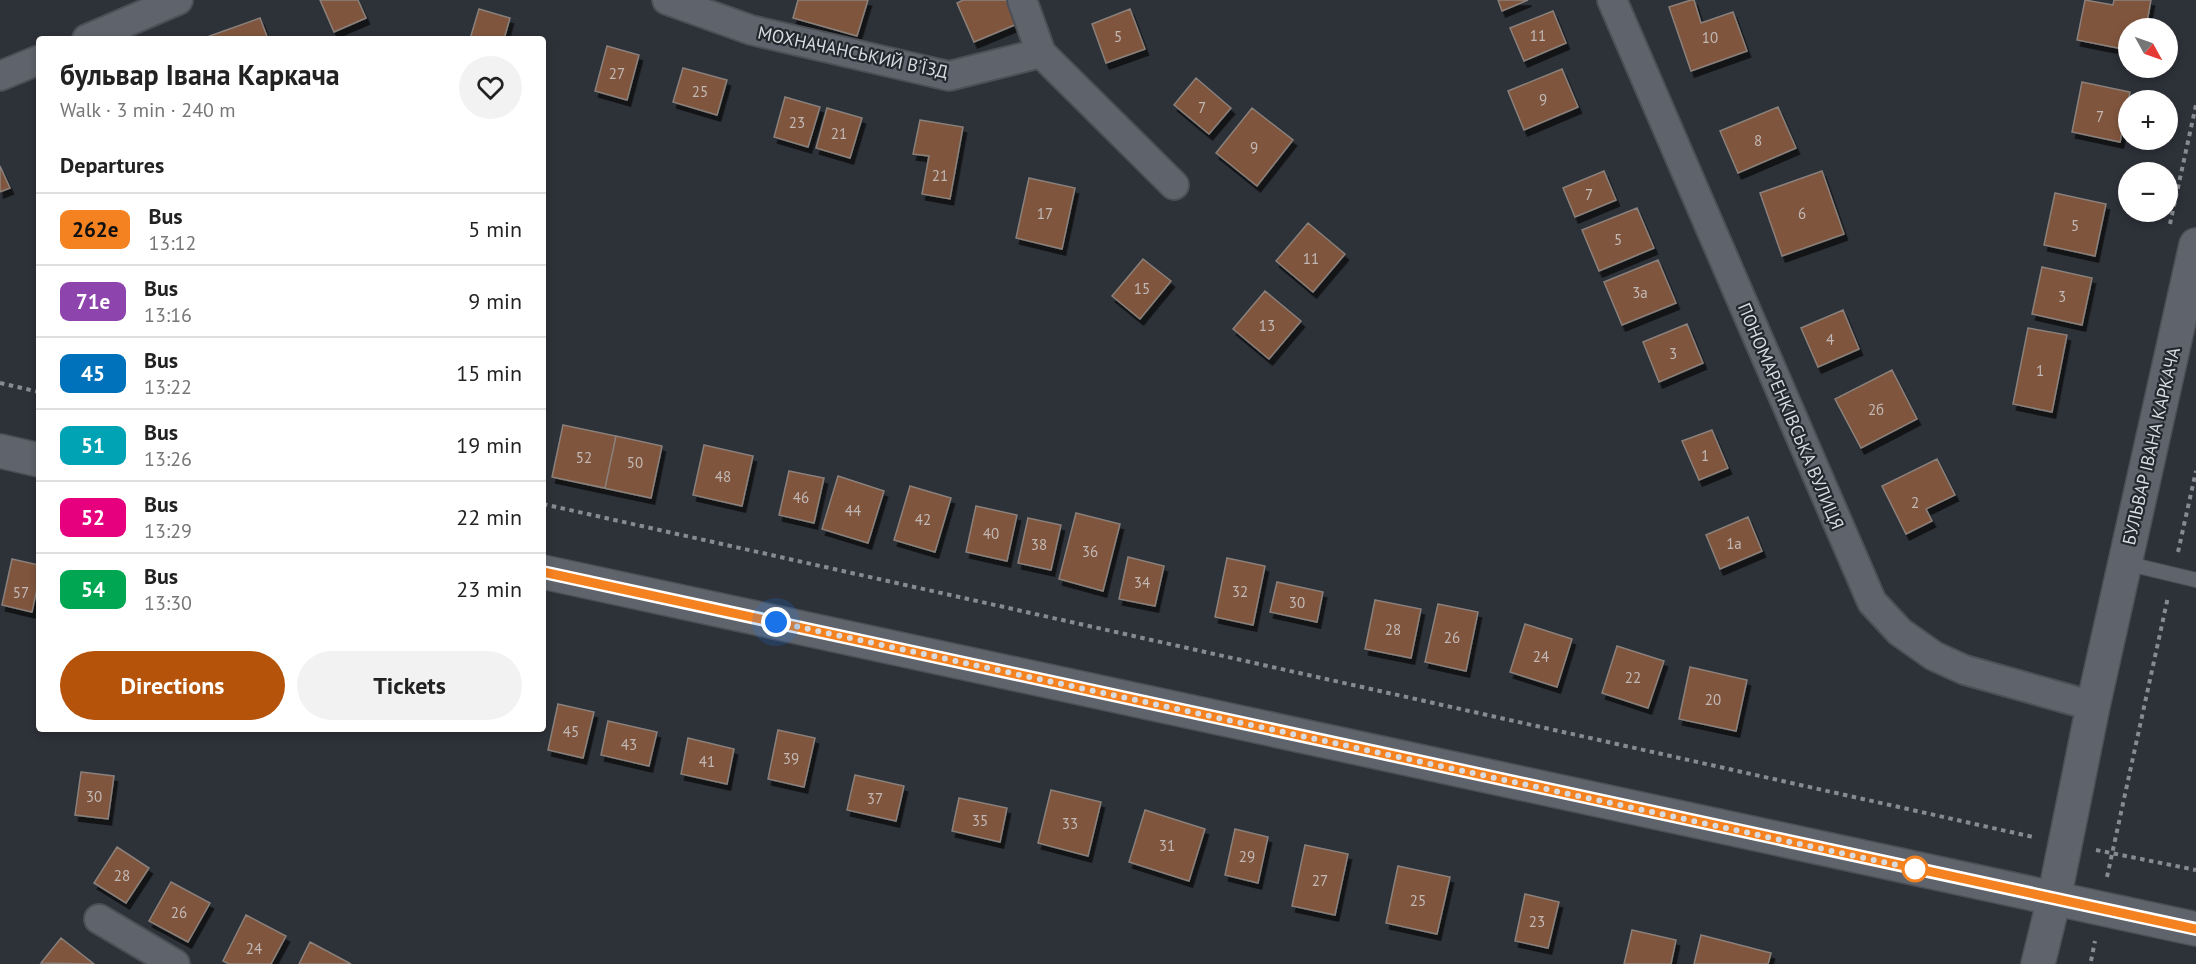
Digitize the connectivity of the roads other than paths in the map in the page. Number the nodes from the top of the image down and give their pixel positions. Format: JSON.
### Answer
{"nodes":[{"id":1,"x":178,"y":0,"type":"edge"},
{"id":2,"x":667,"y":0,"type":"edge"},
{"id":3,"x":1022,"y":0,"type":"edge"},
{"id":4,"x":1612,"y":0,"type":"edge"},
{"id":5,"x":94,"y":36,"type":"edge"},
{"id":6,"x":1041,"y":53,"type":"junction"},
{"id":7,"x":36,"y":61,"type":"edge"},
{"id":8,"x":0,"y":76,"type":"edge"},
{"id":9,"x":1174,"y":185,"type":"dead end"},
{"id":10,"x":2196,"y":245,"type":"edge"},
{"id":11,"x":0,"y":451,"type":"edge"},
{"id":12,"x":36,"y":459,"type":"edge"},
{"id":13,"x":2125,"y":563,"type":"junction"},
{"id":14,"x":546,"y":573,"type":"edge"},
{"id":15,"x":2196,"y":580,"type":"edge"},
{"id":16,"x":2092,"y":706,"type":"junction"},
{"id":17,"x":2054,"y":899,"type":"junction"},
{"id":18,"x":99,"y":919,"type":"dead end"},
{"id":19,"x":2196,"y":929,"type":"edge"},
{"id":20,"x":175,"y":964,"type":"edge"},
{"id":21,"x":2038,"y":964,"type":"edge"}],
"edges":[{"from":1,"to":5,"type":"street"},
{"from":2,"to":6,"type":"street","name":"МОХНАЧАНСЬКИЙ В’ЇЗД"},
{"from":3,"to":6,"type":"street"},
{"from":4,"to":16,"type":"street","name":"ПОНОМАРЕНКІВСЬКА ВУЛИЦЯ"},
{"from":6,"to":9,"type":"street"},
{"from":7,"to":8,"type":"street"},
{"from":10,"to":13,"type":"main road","name":"БУЛЬВАР ІВАНА КАРКАЧА"},
{"from":11,"to":12,"type":"main road"},
{"from":13,"to":15,"type":"lane"},
{"from":13,"to":16,"type":"main road","name":"БУЛЬВАР ІВАНА КАРКАЧА"},
{"from":14,"to":17,"type":"main road"},
{"from":16,"to":17,"type":"main road","name":"БУЛЬВАР ІВАНА КАРКАЧА"},
{"from":17,"to":19,"type":"main road"},
{"from":17,"to":21,"type":"main road","name":"БУЛЬВАР ІВАНА КАРКАЧА"},
{"from":18,"to":20,"type":"street"}]}
